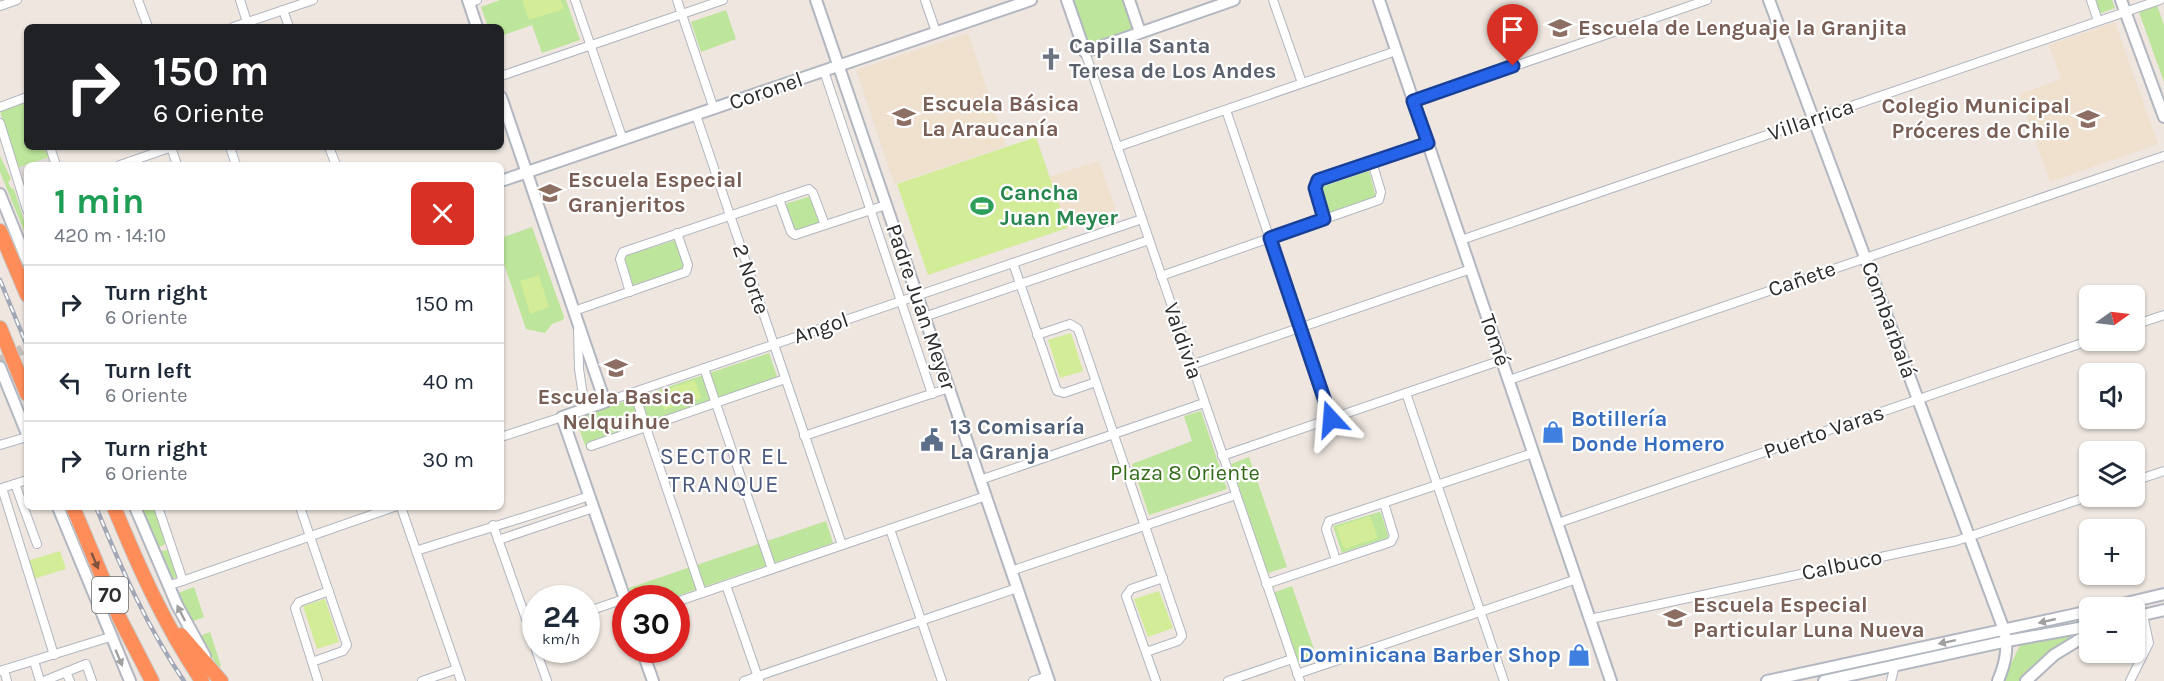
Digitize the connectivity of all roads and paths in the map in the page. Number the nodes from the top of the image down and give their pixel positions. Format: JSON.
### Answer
{"nodes":[{"id":1,"x":17,"y":0,"type":"edge"},
{"id":2,"x":138,"y":0,"type":"edge"},
{"id":3,"x":240,"y":0,"type":"edge"},
{"id":4,"x":313,"y":0,"type":"edge"},
{"id":5,"x":575,"y":0,"type":"edge"},
{"id":6,"x":677,"y":0,"type":"edge"},
{"id":7,"x":723,"y":0,"type":"edge"},
{"id":8,"x":816,"y":0,"type":"edge"},
{"id":9,"x":925,"y":0,"type":"edge"},
{"id":10,"x":1031,"y":0,"type":"edge"},
{"id":11,"x":1067,"y":0,"type":"edge"},
{"id":12,"x":1129,"y":0,"type":"edge"},
{"id":13,"x":1234,"y":0,"type":"edge"},
{"id":14,"x":1273,"y":0,"type":"edge"},
{"id":15,"x":1378,"y":0,"type":"edge"},
{"id":16,"x":1707,"y":0,"type":"edge"},
{"id":17,"x":1769,"y":0,"type":"edge"},
{"id":18,"x":2091,"y":0,"type":"edge"},
{"id":19,"x":2121,"y":0,"type":"edge"},
{"id":20,"x":2160,"y":0,"type":"edge"},
{"id":21,"x":471,"y":1,"type":"edge"},
{"id":22,"x":0,"y":6,"type":"edge"},
{"id":23,"x":283,"y":10,"type":"junction"},
{"id":24,"x":2126,"y":12,"type":"junction"},
{"id":25,"x":682,"y":14,"type":"junction"},
{"id":26,"x":2098,"y":21,"type":"junction"},
{"id":27,"x":247,"y":22,"type":"junction"},
{"id":28,"x":146,"y":24,"type":"edge"},
{"id":29,"x":241,"y":24,"type":"edge"},
{"id":30,"x":288,"y":24,"type":"edge"},
{"id":31,"x":476,"y":24,"type":"edge"},
{"id":32,"x":1140,"y":32,"type":"junction"},
{"id":33,"x":936,"y":33,"type":"junction"},
{"id":34,"x":590,"y":46,"type":"junction"},
{"id":35,"x":1396,"y":51,"type":"junction"},
{"id":36,"x":1085,"y":52,"type":"junction"},
{"id":37,"x":838,"y":66,"type":"junction"},
{"id":38,"x":824,"y":71,"type":"junction"},
{"id":39,"x":504,"y":75,"type":"edge"},
{"id":40,"x":1302,"y":83,"type":"junction"},
{"id":41,"x":24,"y":98,"type":"edge"},
{"id":42,"x":1413,"y":101,"type":"junction"},
{"id":43,"x":0,"y":107,"type":"edge"},
{"id":44,"x":504,"y":107,"type":"edge"},
{"id":45,"x":714,"y":109,"type":"junction"},
{"id":46,"x":1226,"y":110,"type":"junction"},
{"id":47,"x":696,"y":115,"type":"junction"},
{"id":48,"x":2164,"y":117,"type":"edge"},
{"id":49,"x":1814,"y":119,"type":"junction"},
{"id":50,"x":0,"y":123,"type":"edge"},
{"id":51,"x":623,"y":140,"type":"junction"},
{"id":52,"x":1428,"y":143,"type":"junction"},
{"id":53,"x":1117,"y":147,"type":"junction"},
{"id":54,"x":162,"y":150,"type":"edge"},
{"id":55,"x":2164,"y":156,"type":"edge"},
{"id":56,"x":128,"y":162,"type":"edge"},
{"id":57,"x":1372,"y":162,"type":"junction"},
{"id":58,"x":527,"y":172,"type":"junction"},
{"id":59,"x":504,"y":180,"type":"edge"},
{"id":60,"x":0,"y":194,"type":"edge"},
{"id":61,"x":779,"y":199,"type":"junction"},
{"id":62,"x":24,"y":200,"type":"edge"},
{"id":63,"x":886,"y":205,"type":"junction"},
{"id":64,"x":870,"y":210,"type":"junction"},
{"id":65,"x":730,"y":215,"type":"junction"},
{"id":66,"x":1142,"y":219,"type":"junction"},
{"id":67,"x":1324,"y":219,"type":"junction"},
{"id":68,"x":825,"y":225,"type":"junction"},
{"id":69,"x":0,"y":231,"type":"edge"},
{"id":70,"x":677,"y":233,"type":"junction"},
{"id":71,"x":1270,"y":238,"type":"junction"},
{"id":72,"x":1149,"y":240,"type":"junction"},
{"id":73,"x":1461,"y":240,"type":"junction"},
{"id":74,"x":24,"y":254,"type":"edge"},
{"id":75,"x":1866,"y":258,"type":"junction"},
{"id":76,"x":1013,"y":263,"type":"junction"},
{"id":77,"x":1471,"y":269,"type":"junction"},
{"id":78,"x":1161,"y":276,"type":"junction"},
{"id":79,"x":1020,"y":284,"type":"junction"},
{"id":80,"x":24,"y":288,"type":"edge"},
{"id":81,"x":630,"y":292,"type":"junction"},
{"id":82,"x":917,"y":295,"type":"junction"},
{"id":83,"x":900,"y":301,"type":"junction"},
{"id":84,"x":574,"y":311,"type":"junction"},
{"id":85,"x":2164,"y":315,"type":"edge"},
{"id":86,"x":924,"y":317,"type":"junction"},
{"id":87,"x":2145,"y":322,"type":"edge"},
{"id":88,"x":578,"y":323,"type":"junction"},
{"id":89,"x":1300,"y":327,"type":"junction"},
{"id":90,"x":0,"y":328,"type":"edge"},
{"id":91,"x":1037,"y":335,"type":"junction"},
{"id":92,"x":773,"y":344,"type":"junction"},
{"id":93,"x":2079,"y":344,"type":"edge"},
{"id":94,"x":1502,"y":360,"type":"junction"},
{"id":95,"x":592,"y":365,"type":"junction"},
{"id":96,"x":1191,"y":365,"type":"junction"},
{"id":97,"x":704,"y":368,"type":"junction"},
{"id":98,"x":579,"y":369,"type":"junction"},
{"id":99,"x":0,"y":370,"type":"edge"},
{"id":100,"x":785,"y":379,"type":"junction"},
{"id":101,"x":1509,"y":380,"type":"junction"},
{"id":102,"x":1096,"y":382,"type":"junction"},
{"id":103,"x":24,"y":387,"type":"edge"},
{"id":104,"x":949,"y":388,"type":"junction"},
{"id":105,"x":634,"y":392,"type":"junction"},
{"id":106,"x":1406,"y":393,"type":"junction"},
{"id":107,"x":932,"y":394,"type":"junction"},
{"id":108,"x":1918,"y":399,"type":"junction"},
{"id":109,"x":605,"y":402,"type":"junction"},
{"id":110,"x":716,"y":403,"type":"junction"},
{"id":111,"x":1204,"y":403,"type":"junction"},
{"id":112,"x":585,"y":409,"type":"junction"},
{"id":113,"x":562,"y":417,"type":"junction"},
{"id":114,"x":1331,"y":419,"type":"junction"},
{"id":115,"x":645,"y":427,"type":"junction"},
{"id":116,"x":24,"y":429,"type":"edge"},
{"id":117,"x":1113,"y":434,"type":"junction"},
{"id":118,"x":804,"y":436,"type":"junction"},
{"id":119,"x":24,"y":437,"type":"edge"},
{"id":120,"x":504,"y":437,"type":"edge"},
{"id":121,"x":0,"y":445,"type":"edge"},
{"id":122,"x":591,"y":446,"type":"dead end"},
{"id":123,"x":1533,"y":453,"type":"junction"},
{"id":124,"x":1222,"y":456,"type":"junction"},
{"id":125,"x":2164,"y":471,"type":"edge"},
{"id":126,"x":2145,"y":477,"type":"edge"},
{"id":127,"x":980,"y":480,"type":"junction"},
{"id":128,"x":24,"y":481,"type":"edge"},
{"id":129,"x":15,"y":484,"type":"junction"},
{"id":130,"x":1438,"y":485,"type":"junction"},
{"id":131,"x":1236,"y":495,"type":"junction"},
{"id":132,"x":589,"y":496,"type":"junction"},
{"id":133,"x":986,"y":496,"type":"junction"},
{"id":134,"x":2079,"y":500,"type":"edge"},
{"id":135,"x":1384,"y":503,"type":"junction"},
{"id":136,"x":593,"y":508,"type":"junction"},
{"id":137,"x":24,"y":509,"type":"edge"},
{"id":138,"x":25,"y":510,"type":"edge"},
{"id":139,"x":59,"y":510,"type":"edge"},
{"id":140,"x":74,"y":510,"type":"edge"},
{"id":141,"x":115,"y":510,"type":"edge"},
{"id":142,"x":136,"y":510,"type":"edge"},
{"id":143,"x":159,"y":510,"type":"edge"},
{"id":144,"x":301,"y":510,"type":"edge"},
{"id":145,"x":386,"y":510,"type":"edge"},
{"id":146,"x":402,"y":510,"type":"edge"},
{"id":147,"x":1558,"y":523,"type":"junction"},
{"id":148,"x":493,"y":525,"type":"junction"},
{"id":149,"x":1145,"y":525,"type":"junction"},
{"id":150,"x":890,"y":529,"type":"junction"},
{"id":151,"x":310,"y":537,"type":"junction"},
{"id":152,"x":1970,"y":537,"type":"junction"},
{"id":153,"x":498,"y":540,"type":"junction"},
{"id":154,"x":37,"y":544,"type":"dead end"},
{"id":155,"x":842,"y":546,"type":"junction"},
{"id":156,"x":416,"y":551,"type":"junction"},
{"id":157,"x":1336,"y":560,"type":"junction"},
{"id":158,"x":772,"y":569,"type":"junction"},
{"id":159,"x":1011,"y":571,"type":"junction"},
{"id":160,"x":1163,"y":578,"type":"junction"},
{"id":161,"x":1577,"y":579,"type":"junction"},
{"id":162,"x":183,"y":581,"type":"junction"},
{"id":163,"x":1266,"y":584,"type":"junction"},
{"id":164,"x":620,"y":585,"type":"edge"},
{"id":165,"x":726,"y":585,"type":"junction"},
{"id":166,"x":168,"y":586,"type":"junction"},
{"id":167,"x":1017,"y":588,"type":"junction"},
{"id":168,"x":329,"y":591,"type":"junction"},
{"id":169,"x":702,"y":593,"type":"junction"},
{"id":170,"x":2164,"y":594,"type":"edge"},
{"id":171,"x":690,"y":597,"type":"edge"},
{"id":172,"x":2145,"y":599,"type":"edge"},
{"id":173,"x":522,"y":602,"type":"edge"},
{"id":174,"x":2164,"y":610,"type":"edge"},
{"id":175,"x":1480,"y":611,"type":"junction"},
{"id":176,"x":160,"y":612,"type":"junction"},
{"id":177,"x":2079,"y":614,"type":"edge"},
{"id":178,"x":2145,"y":615,"type":"edge"},
{"id":179,"x":1590,"y":619,"type":"junction"},
{"id":180,"x":921,"y":621,"type":"junction"},
{"id":181,"x":2079,"y":627,"type":"edge"},
{"id":182,"x":2145,"y":632,"type":"edge"},
{"id":183,"x":110,"y":636,"type":"junction"},
{"id":184,"x":2006,"y":636,"type":"junction"},
{"id":185,"x":2079,"y":640,"type":"edge"},
{"id":186,"x":2145,"y":651,"type":"edge"},
{"id":187,"x":1146,"y":652,"type":"junction"},
{"id":188,"x":54,"y":655,"type":"junction"},
{"id":189,"x":1292,"y":659,"type":"junction"},
{"id":190,"x":34,"y":661,"type":"junction"},
{"id":191,"x":312,"y":662,"type":"junction"},
{"id":192,"x":541,"y":663,"type":"edge"},
{"id":193,"x":646,"y":663,"type":"edge"},
{"id":194,"x":2139,"y":663,"type":"edge"},
{"id":195,"x":1895,"y":665,"type":"junction"},
{"id":196,"x":457,"y":669,"type":"junction"},
{"id":197,"x":2,"y":671,"type":"edge"},
{"id":198,"x":66,"y":672,"type":"junction"},
{"id":199,"x":1049,"y":678,"type":"edge"},
{"id":200,"x":1298,"y":678,"type":"edge"},
{"id":201,"x":759,"y":679,"type":"edge"},
{"id":202,"x":7,"y":681,"type":"edge"},
{"id":203,"x":42,"y":681,"type":"edge"},
{"id":204,"x":70,"y":681,"type":"edge"},
{"id":205,"x":93,"y":681,"type":"edge"},
{"id":206,"x":130,"y":681,"type":"edge"},
{"id":207,"x":152,"y":681,"type":"edge"},
{"id":208,"x":202,"y":681,"type":"edge"},
{"id":209,"x":222,"y":681,"type":"edge"},
{"id":210,"x":318,"y":681,"type":"edge"},
{"id":211,"x":422,"y":681,"type":"edge"},
{"id":212,"x":461,"y":681,"type":"edge"},
{"id":213,"x":547,"y":681,"type":"edge"},
{"id":214,"x":652,"y":681,"type":"edge"},
{"id":215,"x":744,"y":681,"type":"edge"},
{"id":216,"x":942,"y":681,"type":"edge"},
{"id":217,"x":1033,"y":681,"type":"edge"},
{"id":218,"x":1156,"y":681,"type":"edge"},
{"id":219,"x":1228,"y":681,"type":"edge"},
{"id":220,"x":1504,"y":681,"type":"edge"},
{"id":221,"x":1611,"y":681,"type":"edge"},
{"id":222,"x":1767,"y":681,"type":"edge"},
{"id":223,"x":1824,"y":681,"type":"edge"},
{"id":224,"x":1891,"y":681,"type":"edge"},
{"id":225,"x":1998,"y":681,"type":"edge"},
{"id":226,"x":2026,"y":681,"type":"edge"},
{"id":227,"x":2130,"y":681,"type":"edge"}],
"edges":[{"from":1,"to":22,"type":"street"},
{"from":2,"to":28,"type":"street"},
{"from":3,"to":27,"type":"street"},
{"from":4,"to":23,"type":"street"},
{"from":5,"to":34,"type":"street"},
{"from":6,"to":25,"type":"street"},
{"from":7,"to":25,"type":"street"},
{"from":8,"to":37,"type":"main road","name":"Padre Juan Meyer"},
{"from":9,"to":33,"type":"street"},
{"from":10,"to":33,"type":"main road","name":"Coronel"},
{"from":11,"to":36,"type":"main road","name":"Valdivia"},
{"from":12,"to":32,"type":"main road"},
{"from":13,"to":32,"type":"main road"},
{"from":14,"to":40,"type":"street"},
{"from":15,"to":35,"type":"main road","name":"Tomé"},
{"from":16,"to":42,"type":"street"},
{"from":17,"to":49,"type":"main road","name":"Combarbalá"},
{"from":18,"to":26,"type":"street"},
{"from":19,"to":24,"type":"main road"},
{"from":20,"to":24,"type":"street","name":"Villarrica"},
{"from":21,"to":31,"type":"main road"},
{"from":23,"to":27,"type":"street"},
{"from":23,"to":30,"type":"street"},
{"from":24,"to":26,"type":"street","name":"Villarrica"},
{"from":24,"to":48,"type":"main road"},
{"from":25,"to":34,"type":"street"},
{"from":25,"to":45,"type":"street"},
{"from":26,"to":49,"type":"street","name":"Villarrica"},
{"from":27,"to":29,"type":"street"},
{"from":32,"to":36,"type":"main road"},
{"from":33,"to":37,"type":"main road","name":"Coronel"},
{"from":34,"to":39,"type":"street"},
{"from":34,"to":51,"type":"street"},
{"from":35,"to":40,"type":"street"},
{"from":35,"to":42,"type":"main road","name":"Tomé"},
{"from":36,"to":53,"type":"street","name":"Valdivia"},
{"from":37,"to":38,"type":"main road","name":"Coronel"},
{"from":37,"to":63,"type":"main road","name":"Padre Juan Meyer"},
{"from":38,"to":45,"type":"main road","name":"Coronel"},
{"from":38,"to":64,"type":"street","name":"Padre Juan Meyer"},
{"from":40,"to":46,"type":"street"},
{"from":41,"to":43,"type":"street"},
{"from":42,"to":52,"type":"main road","name":"Tomé"},
{"from":44,"to":58,"type":"main road"},
{"from":45,"to":47,"type":"main road","name":"Coronel"},
{"from":46,"to":53,"type":"street"},
{"from":46,"to":71,"type":"street"},
{"from":47,"to":51,"type":"main road","name":"Coronel"},
{"from":47,"to":65,"type":"street","name":"2 Norte"},
{"from":49,"to":73,"type":"street","name":"Villarrica"},
{"from":49,"to":75,"type":"main road","name":"Combarbalá"},
{"from":50,"to":62,"type":"street"},
{"from":51,"to":58,"type":"main road","name":"Coronel"},
{"from":52,"to":57,"type":"street"},
{"from":52,"to":73,"type":"main road","name":"Tomé"},
{"from":53,"to":66,"type":"street","name":"Valdivia"},
{"from":54,"to":56,"type":"street"},
{"from":55,"to":75,"type":"street","name":"Cañete"},
{"from":57,"to":67,"type":"street"},
{"from":57,"to":67,"type":"street"},
{"from":58,"to":59,"type":"main road","name":"Coronel"},
{"from":58,"to":84,"type":"main road"},
{"from":60,"to":74,"type":"main road"},
{"from":61,"to":65,"type":"street"},
{"from":61,"to":68,"type":"street"},
{"from":61,"to":68,"type":"street"},
{"from":63,"to":64,"type":"street"},
{"from":63,"to":82,"type":"main road","name":"Padre Juan Meyer"},
{"from":64,"to":68,"type":"street"},
{"from":64,"to":83,"type":"street","name":"Padre Juan Meyer"},
{"from":65,"to":70,"type":"street"},
{"from":65,"to":92,"type":"street","name":"2 Norte"},
{"from":66,"to":72,"type":"street","name":"Valdivia"},
{"from":66,"to":76,"type":"street","name":"Angol"},
{"from":67,"to":71,"type":"street"},
{"from":69,"to":80,"type":"highway"},
{"from":70,"to":81,"type":"street"},
{"from":70,"to":81,"type":"street"},
{"from":71,"to":78,"type":"street"},
{"from":71,"to":89,"type":"street"},
{"from":72,"to":78,"type":"street","name":"Valdivia"},
{"from":72,"to":79,"type":"street"},
{"from":73,"to":77,"type":"main road","name":"Tomé"},
{"from":75,"to":101,"type":"street","name":"Cañete"},
{"from":75,"to":108,"type":"main road","name":"Combarbalá"},
{"from":76,"to":79,"type":"street"},
{"from":76,"to":82,"type":"street","name":"Angol"},
{"from":77,"to":89,"type":"street"},
{"from":77,"to":94,"type":"main road","name":"Tomé"},
{"from":78,"to":96,"type":"street","name":"Valdivia"},
{"from":79,"to":86,"type":"street"},
{"from":79,"to":91,"type":"street"},
{"from":81,"to":84,"type":"street"},
{"from":82,"to":83,"type":"street","name":"Angol"},
{"from":82,"to":86,"type":"main road","name":"Padre Juan Meyer"},
{"from":83,"to":92,"type":"street","name":"Angol"},
{"from":83,"to":107,"type":"street","name":"Padre Juan Meyer"},
{"from":84,"to":88,"type":"main road"},
{"from":85,"to":87,"type":"street"},
{"from":86,"to":104,"type":"main road","name":"Padre Juan Meyer"},
{"from":88,"to":95,"type":"main road"},
{"from":88,"to":98,"type":"street"},
{"from":89,"to":96,"type":"street"},
{"from":89,"to":114,"type":"street"},
{"from":90,"to":103,"type":"highway"},
{"from":91,"to":102,"type":"street"},
{"from":91,"to":102,"type":"street"},
{"from":92,"to":97,"type":"street","name":"Angol"},
{"from":92,"to":100,"type":"street","name":"2 Norte"},
{"from":93,"to":108,"type":"street","name":"Puerto Varas"},
{"from":94,"to":101,"type":"main road","name":"Tomé"},
{"from":94,"to":106,"type":"street"},
{"from":95,"to":98,"type":"street"},
{"from":95,"to":109,"type":"main road"},
{"from":96,"to":111,"type":"street","name":"Valdivia"},
{"from":97,"to":105,"type":"street","name":"Angol"},
{"from":97,"to":110,"type":"street"},
{"from":98,"to":112,"type":"street"},
{"from":99,"to":116,"type":"main road"},
{"from":100,"to":110,"type":"street","name":"Angol"},
{"from":100,"to":118,"type":"street","name":"2 Norte"},
{"from":101,"to":123,"type":"main road","name":"Tomé"},
{"from":102,"to":117,"type":"street"},
{"from":104,"to":107,"type":"street"},
{"from":104,"to":127,"type":"main road","name":"Padre Juan Meyer"},
{"from":105,"to":109,"type":"street","name":"Angol"},
{"from":105,"to":115,"type":"street"},
{"from":106,"to":114,"type":"street"},
{"from":106,"to":130,"type":"street"},
{"from":107,"to":118,"type":"street"},
{"from":108,"to":147,"type":"street","name":"Puerto Varas"},
{"from":108,"to":152,"type":"main road","name":"Combarbalá"},
{"from":109,"to":112,"type":"main road","name":"Angol"},
{"from":110,"to":115,"type":"street","name":"Angol"},
{"from":110,"to":158,"type":"street"},
{"from":111,"to":117,"type":"street"},
{"from":111,"to":124,"type":"street","name":"Valdivia"},
{"from":112,"to":113,"type":"main road","name":"Angol"},
{"from":113,"to":120,"type":"street","name":"Angol"},
{"from":113,"to":132,"type":"main road"},
{"from":114,"to":124,"type":"street"},
{"from":115,"to":122,"type":"street","name":"Angol"},
{"from":115,"to":169,"type":"street"},
{"from":117,"to":127,"type":"street"},
{"from":117,"to":149,"type":"street"},
{"from":118,"to":155,"type":"street","name":"2 Norte"},
{"from":119,"to":121,"type":"street"},
{"from":123,"to":130,"type":"street"},
{"from":123,"to":147,"type":"main road","name":"Tomé"},
{"from":124,"to":131,"type":"street","name":"Valdivia"},
{"from":125,"to":126,"type":"street"},
{"from":127,"to":133,"type":"main road","name":"Padre Juan Meyer"},
{"from":128,"to":129,"type":"street"},
{"from":129,"to":137,"type":"street"},
{"from":129,"to":188,"type":"street"},
{"from":130,"to":135,"type":"street"},
{"from":130,"to":175,"type":"street"},
{"from":131,"to":149,"type":"street"},
{"from":131,"to":163,"type":"street","name":"Valdivia"},
{"from":132,"to":136,"type":"main road"},
{"from":132,"to":148,"type":"street"},
{"from":133,"to":150,"type":"street"},
{"from":133,"to":159,"type":"main road","name":"Padre Juan Meyer"},
{"from":134,"to":152,"type":"street","name":"Calbuco"},
{"from":135,"to":157,"type":"street"},
{"from":135,"to":157,"type":"street"},
{"from":136,"to":153,"type":"street"},
{"from":136,"to":164,"type":"main road"},
{"from":138,"to":154,"type":"street"},
{"from":139,"to":183,"type":"main road"},
{"from":140,"to":207,"type":"highway","number":"70","one_way":true},
{"from":141,"to":176,"type":"highway","number":"70"},
{"from":142,"to":166,"type":"main road"},
{"from":143,"to":162,"type":"street"},
{"from":144,"to":151,"type":"street"},
{"from":145,"to":151,"type":"street"},
{"from":146,"to":156,"type":"street"},
{"from":147,"to":161,"type":"main road","name":"Tomé"},
{"from":148,"to":153,"type":"street"},
{"from":148,"to":156,"type":"street"},
{"from":149,"to":159,"type":"street"},
{"from":149,"to":160,"type":"street"},
{"from":150,"to":155,"type":"street"},
{"from":150,"to":180,"type":"street"},
{"from":151,"to":162,"type":"street"},
{"from":151,"to":168,"type":"street"},
{"from":152,"to":179,"type":"street","name":"Calbuco"},
{"from":152,"to":184,"type":"main road","name":"Combarbalá"},
{"from":153,"to":173,"type":"street"},
{"from":155,"to":158,"type":"street"},
{"from":156,"to":196,"type":"street"},
{"from":157,"to":163,"type":"street"},
{"from":158,"to":165,"type":"street"},
{"from":159,"to":167,"type":"main road","name":"Padre Juan Meyer"},
{"from":160,"to":187,"type":"street"},
{"from":160,"to":187,"type":"street"},
{"from":161,"to":175,"type":"street"},
{"from":161,"to":179,"type":"main road","name":"Tomé"},
{"from":162,"to":166,"type":"street"},
{"from":163,"to":189,"type":"street","name":"Valdivia"},
{"from":165,"to":169,"type":"street"},
{"from":165,"to":201,"type":"street"},
{"from":209,"to":166,"type":"main road","one_way":true},
{"from":167,"to":180,"type":"street"},
{"from":167,"to":199,"type":"main road","name":"Padre Juan Meyer"},
{"from":168,"to":191,"type":"street"},
{"from":168,"to":191,"type":"street"},
{"from":169,"to":171,"type":"street"},
{"from":170,"to":172,"type":"main road"},
{"from":174,"to":178,"type":"main road"},
{"from":175,"to":200,"type":"street"},
{"from":175,"to":220,"type":"street"},
{"from":176,"to":208,"type":"highway","number":"70"},
{"from":176,"to":209,"type":"highway"},
{"from":177,"to":184,"type":"main road","one_way":true},
{"from":179,"to":221,"type":"main road","name":"Tomé"},
{"from":180,"to":201,"type":"street"},
{"from":180,"to":216,"type":"street"},
{"from":181,"to":184,"type":"main road"},
{"from":182,"to":186,"type":"street"},
{"from":183,"to":188,"type":"street"},
{"from":183,"to":206,"type":"main road","one_way":true},
{"from":184,"to":195,"type":"main road"},
{"from":184,"to":222,"type":"main road","one_way":true},
{"from":184,"to":225,"type":"main road"},
{"from":185,"to":226,"type":"main road"},
{"from":187,"to":218,"type":"street"},
{"from":188,"to":190,"type":"street"},
{"from":189,"to":200,"type":"street","name":"Valdivia"},
{"from":189,"to":219,"type":"street"},
{"from":190,"to":197,"type":"street"},
{"from":190,"to":203,"type":"street"},
{"from":191,"to":210,"type":"street"},
{"from":192,"to":213,"type":"street"},
{"from":193,"to":214,"type":"main road"},
{"from":194,"to":227,"type":"street"},
{"from":195,"to":223,"type":"main road"},
{"from":195,"to":224,"type":"street"},
{"from":196,"to":211,"type":"street"},
{"from":196,"to":212,"type":"street"},
{"from":197,"to":202,"type":"street"},
{"from":198,"to":203,"type":"street"},
{"from":198,"to":204,"type":"street"},
{"from":198,"to":205,"type":"street"},
{"from":199,"to":217,"type":"street"},
{"from":201,"to":215,"type":"street"}]}
